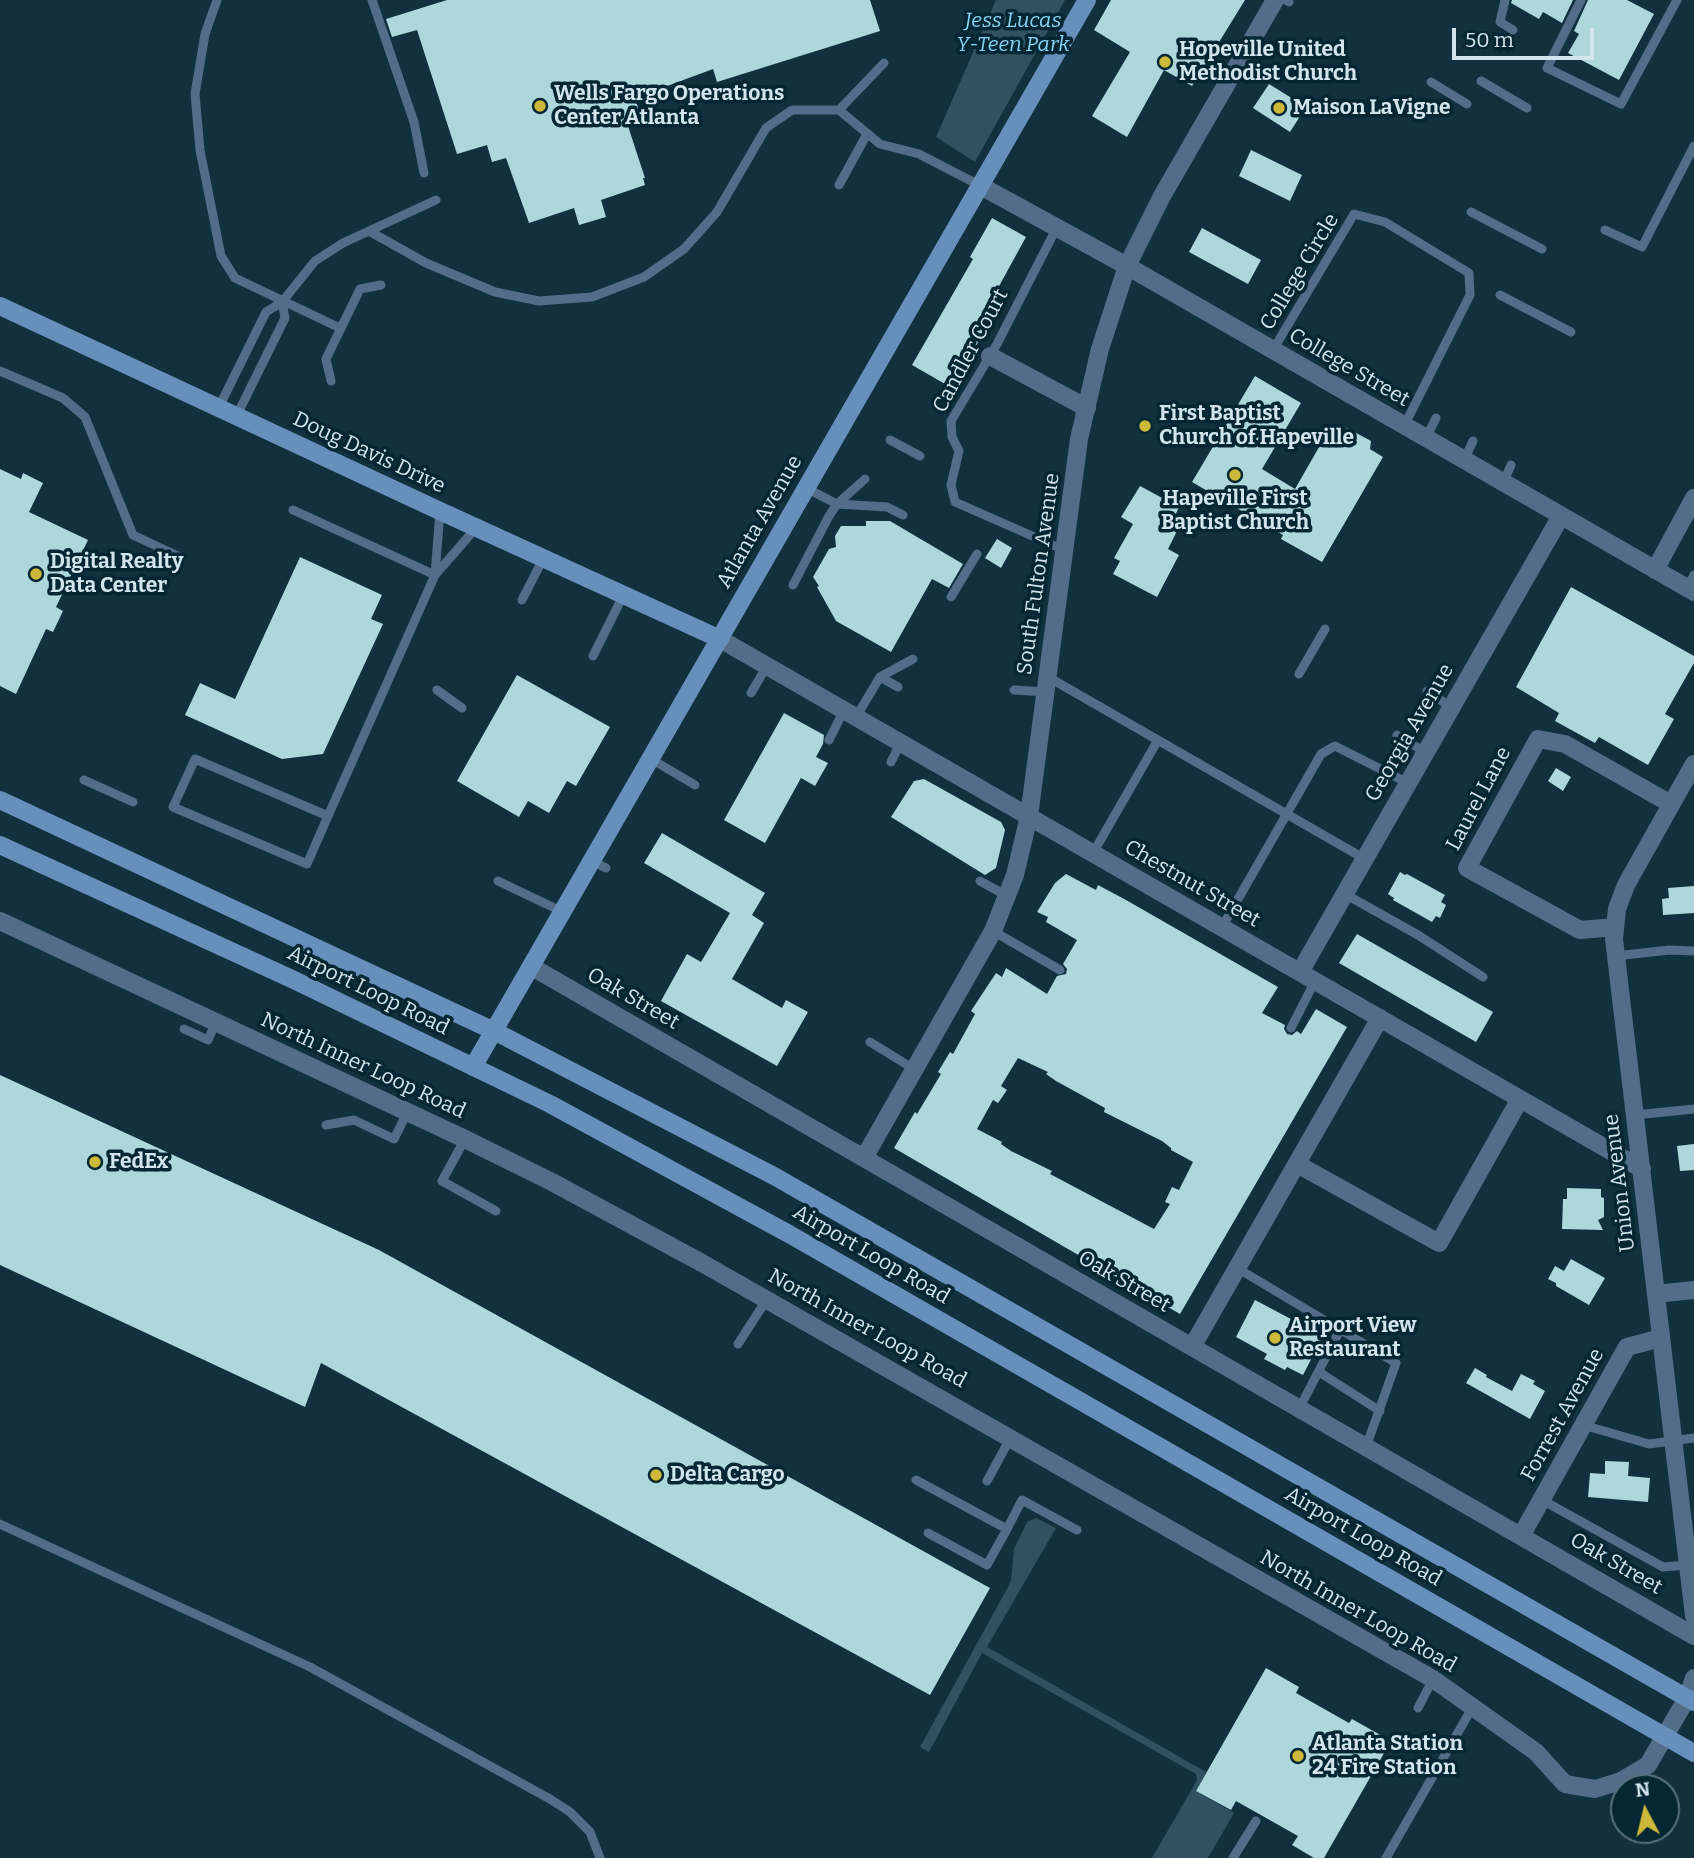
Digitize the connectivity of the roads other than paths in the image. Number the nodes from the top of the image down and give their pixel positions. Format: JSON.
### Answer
{"nodes":[{"id":1,"x":217,"y":0,"type":"edge"},
{"id":2,"x":372,"y":0,"type":"edge"},
{"id":3,"x":1087,"y":0,"type":"edge"},
{"id":4,"x":1505,"y":0,"type":"edge"},
{"id":5,"x":1581,"y":0,"type":"edge"},
{"id":6,"x":1677,"y":0,"type":"edge"},
{"id":7,"x":1283,"y":1,"type":"edge"},
{"id":8,"x":1513,"y":30,"type":"dead end"},
{"id":9,"x":1251,"y":42,"type":"junction"},
{"id":10,"x":1267,"y":51,"type":"dead end"},
{"id":11,"x":884,"y":63,"type":"dead end"},
{"id":12,"x":1481,"y":81,"type":"dead end"},
{"id":13,"x":1431,"y":82,"type":"dead end"},
{"id":14,"x":1467,"y":104,"type":"dead end"},
{"id":15,"x":1527,"y":108,"type":"dead end"},
{"id":16,"x":839,"y":110,"type":"junction"},
{"id":17,"x":867,"y":134,"type":"junction"},
{"id":18,"x":1694,"y":146,"type":"edge"},
{"id":19,"x":424,"y":173,"type":"dead end"},
{"id":20,"x":979,"y":185,"type":"junction"},
{"id":21,"x":839,"y":186,"type":"dead end"},
{"id":22,"x":436,"y":200,"type":"dead end"},
{"id":23,"x":1471,"y":212,"type":"dead end"},
{"id":24,"x":1056,"y":227,"type":"junction"},
{"id":25,"x":1605,"y":230,"type":"dead end"},
{"id":26,"x":369,"y":231,"type":"junction"},
{"id":27,"x":1542,"y":249,"type":"dead end"},
{"id":28,"x":1127,"y":266,"type":"junction"},
{"id":29,"x":381,"y":285,"type":"dead end"},
{"id":30,"x":1500,"y":295,"type":"dead end"},
{"id":31,"x":282,"y":302,"type":"junction"},
{"id":32,"x":0,"y":306,"type":"edge"},
{"id":33,"x":340,"y":328,"type":"junction"},
{"id":34,"x":1571,"y":332,"type":"dead end"},
{"id":35,"x":1273,"y":350,"type":"junction"},
{"id":36,"x":990,"y":356,"type":"junction"},
{"id":37,"x":0,"y":371,"type":"edge"},
{"id":38,"x":331,"y":381,"type":"dead end"},
{"id":39,"x":219,"y":407,"type":"junction"},
{"id":40,"x":1087,"y":408,"type":"junction"},
{"id":41,"x":237,"y":415,"type":"junction"},
{"id":42,"x":1436,"y":418,"type":"dead end"},
{"id":43,"x":1404,"y":426,"type":"junction"},
{"id":44,"x":1426,"y":438,"type":"junction"},
{"id":45,"x":890,"y":440,"type":"dead end"},
{"id":46,"x":1473,"y":441,"type":"dead end"},
{"id":47,"x":920,"y":457,"type":"dead end"},
{"id":48,"x":1464,"y":460,"type":"junction"},
{"id":49,"x":1511,"y":465,"type":"dead end"},
{"id":50,"x":865,"y":479,"type":"dead end"},
{"id":51,"x":1503,"y":483,"type":"junction"},
{"id":52,"x":806,"y":488,"type":"junction"},
{"id":53,"x":1694,"y":498,"type":"edge"},
{"id":54,"x":837,"y":504,"type":"junction"},
{"id":55,"x":293,"y":510,"type":"dead end"},
{"id":56,"x":440,"y":511,"type":"junction"},
{"id":57,"x":903,"y":515,"type":"dead end"},
{"id":58,"x":1561,"y":516,"type":"junction"},
{"id":59,"x":477,"y":528,"type":"junction"},
{"id":60,"x":1065,"y":550,"type":"junction"},
{"id":61,"x":977,"y":554,"type":"dead end"},
{"id":62,"x":544,"y":557,"type":"junction"},
{"id":63,"x":182,"y":558,"type":"dead end"},
{"id":64,"x":1655,"y":570,"type":"junction"},
{"id":65,"x":435,"y":575,"type":"junction"},
{"id":66,"x":793,"y":585,"type":"dead end"},
{"id":67,"x":1692,"y":585,"type":"edge"},
{"id":68,"x":624,"y":594,"type":"junction"},
{"id":69,"x":951,"y":597,"type":"dead end"},
{"id":70,"x":522,"y":600,"type":"dead end"},
{"id":71,"x":1325,"y":629,"type":"dead end"},
{"id":72,"x":720,"y":639,"type":"junction"},
{"id":73,"x":593,"y":656,"type":"dead end"},
{"id":74,"x":913,"y":659,"type":"dead end"},
{"id":75,"x":767,"y":666,"type":"junction"},
{"id":76,"x":1299,"y":674,"type":"dead end"},
{"id":77,"x":880,"y":677,"type":"junction"},
{"id":78,"x":1047,"y":685,"type":"junction"},
{"id":79,"x":898,"y":687,"type":"dead end"},
{"id":80,"x":437,"y":690,"type":"dead end"},
{"id":81,"x":1014,"y":690,"type":"dead end"},
{"id":82,"x":1427,"y":691,"type":"dead end"},
{"id":83,"x":751,"y":693,"type":"dead end"},
{"id":84,"x":1451,"y":707,"type":"junction"},
{"id":85,"x":462,"y":708,"type":"dead end"},
{"id":86,"x":850,"y":713,"type":"junction"},
{"id":87,"x":1397,"y":736,"type":"dead end"},
{"id":88,"x":829,"y":740,"type":"dead end"},
{"id":89,"x":1158,"y":740,"type":"junction"},
{"id":90,"x":901,"y":742,"type":"junction"},
{"id":91,"x":1425,"y":752,"type":"junction"},
{"id":92,"x":651,"y":759,"type":"junction"},
{"id":93,"x":891,"y":761,"type":"dead end"},
{"id":94,"x":1694,"y":764,"type":"edge"},
{"id":95,"x":84,"y":780,"type":"dead end"},
{"id":96,"x":1408,"y":783,"type":"junction"},
{"id":97,"x":1689,"y":783,"type":"edge"},
{"id":98,"x":695,"y":785,"type":"dead end"},
{"id":99,"x":0,"y":800,"type":"edge"},
{"id":100,"x":133,"y":802,"type":"dead end"},
{"id":101,"x":1671,"y":804,"type":"junction"},
{"id":102,"x":1286,"y":814,"type":"junction"},
{"id":103,"x":328,"y":816,"type":"junction"},
{"id":104,"x":1030,"y":816,"type":"junction"},
{"id":105,"x":0,"y":845,"type":"edge"},
{"id":106,"x":1093,"y":853,"type":"junction"},
{"id":107,"x":1364,"y":859,"type":"junction"},
{"id":108,"x":498,"y":881,"type":"dead end"},
{"id":109,"x":980,"y":881,"type":"dead end"},
{"id":110,"x":1345,"y":894,"type":"junction"},
{"id":111,"x":1007,"y":896,"type":"junction"},
{"id":112,"x":563,"y":912,"type":"junction"},
{"id":113,"x":0,"y":921,"type":"edge"},
{"id":114,"x":1222,"y":927,"type":"junction"},
{"id":115,"x":1615,"y":927,"type":"junction"},
{"id":116,"x":993,"y":931,"type":"junction"},
{"id":117,"x":1694,"y":951,"type":"edge"},
{"id":118,"x":1616,"y":956,"type":"junction"},
{"id":119,"x":532,"y":967,"type":"junction"},
{"id":120,"x":1060,"y":970,"type":"dead end"},
{"id":121,"x":1308,"y":977,"type":"junction"},
{"id":122,"x":1483,"y":977,"type":"dead end"},
{"id":123,"x":1380,"y":1018,"type":"junction"},
{"id":124,"x":216,"y":1022,"type":"junction"},
{"id":125,"x":1291,"y":1028,"type":"dead end"},
{"id":126,"x":184,"y":1029,"type":"dead end"},
{"id":127,"x":494,"y":1031,"type":"junction"},
{"id":128,"x":870,"y":1042,"type":"dead end"},
{"id":129,"x":473,"y":1067,"type":"junction"},
{"id":130,"x":914,"y":1069,"type":"junction"},
{"id":131,"x":1520,"y":1099,"type":"junction"},
{"id":132,"x":1694,"y":1109,"type":"edge"},
{"id":133,"x":408,"y":1111,"type":"junction"},
{"id":134,"x":1635,"y":1115,"type":"junction"},
{"id":135,"x":326,"y":1125,"type":"dead end"},
{"id":136,"x":465,"y":1139,"type":"junction"},
{"id":137,"x":864,"y":1158,"type":"junction"},
{"id":138,"x":1297,"y":1164,"type":"junction"},
{"id":139,"x":1642,"y":1169,"type":"junction"},
{"id":140,"x":496,"y":1211,"type":"dead end"},
{"id":141,"x":1237,"y":1268,"type":"junction"},
{"id":142,"x":1694,"y":1290,"type":"edge"},
{"id":143,"x":1656,"y":1294,"type":"junction"},
{"id":144,"x":767,"y":1299,"type":"junction"},
{"id":145,"x":1340,"y":1330,"type":"junction"},
{"id":146,"x":1661,"y":1338,"type":"junction"},
{"id":147,"x":738,"y":1344,"type":"dead end"},
{"id":148,"x":1192,"y":1347,"type":"junction"},
{"id":149,"x":1319,"y":1372,"type":"junction"},
{"id":150,"x":1299,"y":1409,"type":"junction"},
{"id":151,"x":1380,"y":1410,"type":"junction"},
{"id":152,"x":1583,"y":1425,"type":"junction"},
{"id":153,"x":1010,"y":1437,"type":"junction"},
{"id":154,"x":1694,"y":1438,"type":"edge"},
{"id":155,"x":1673,"y":1440,"type":"junction"},
{"id":156,"x":1367,"y":1447,"type":"junction"},
{"id":157,"x":916,"y":1480,"type":"dead end"},
{"id":158,"x":987,"y":1480,"type":"dead end"},
{"id":159,"x":1542,"y":1500,"type":"junction"},
{"id":160,"x":0,"y":1524,"type":"edge"},
{"id":161,"x":1007,"y":1529,"type":"junction"},
{"id":162,"x":1077,"y":1530,"type":"dead end"},
{"id":163,"x":928,"y":1533,"type":"dead end"},
{"id":164,"x":1521,"y":1536,"type":"junction"},
{"id":165,"x":1688,"y":1565,"type":"junction"},
{"id":166,"x":1694,"y":1616,"type":"edge"},
{"id":167,"x":1694,"y":1636,"type":"edge"},
{"id":168,"x":1694,"y":1678,"type":"edge"},
{"id":169,"x":1433,"y":1679,"type":"junction"},
{"id":170,"x":1690,"y":1700,"type":"edge"},
{"id":171,"x":1418,"y":1708,"type":"dead end"},
{"id":172,"x":1472,"y":1708,"type":"junction"},
{"id":173,"x":1666,"y":1737,"type":"junction"},
{"id":174,"x":1694,"y":1753,"type":"edge"},
{"id":175,"x":1256,"y":1821,"type":"dead end"},
{"id":176,"x":600,"y":1858,"type":"edge"},
{"id":177,"x":1233,"y":1858,"type":"edge"},
{"id":178,"x":1386,"y":1858,"type":"edge"}],
"edges":[{"from":1,"to":31,"type":"lane"},
{"from":2,"to":19,"type":"lane"},
{"from":3,"to":20,"type":"main road","name":"Atlanta Avenue"},
{"from":4,"to":8,"type":"lane"},
{"from":5,"to":6,"type":"lane"},
{"from":7,"to":9,"type":"street","name":"South Fulton Avenue"},
{"from":9,"to":10,"type":"lane"},
{"from":9,"to":28,"type":"street","name":"South Fulton Avenue"},
{"from":11,"to":16,"type":"lane"},
{"from":12,"to":15,"type":"lane"},
{"from":13,"to":14,"type":"lane"},
{"from":16,"to":17,"type":"lane"},
{"from":16,"to":26,"type":"lane"},
{"from":17,"to":20,"type":"lane"},
{"from":17,"to":21,"type":"lane"},
{"from":18,"to":25,"type":"lane"},
{"from":20,"to":24,"type":"street","name":"College Street"},
{"from":20,"to":52,"type":"main road","name":"Atlanta Avenue"},
{"from":22,"to":26,"type":"lane"},
{"from":23,"to":27,"type":"lane"},
{"from":24,"to":28,"type":"street","name":"College Street"},
{"from":24,"to":36,"type":"lane","name":"Candler Court"},
{"from":26,"to":31,"type":"lane"},
{"from":28,"to":35,"type":"street","name":"College Street"},
{"from":28,"to":40,"type":"street","name":"South Fulton Avenue"},
{"from":29,"to":33,"type":"lane"},
{"from":30,"to":34,"type":"lane"},
{"from":31,"to":33,"type":"lane"},
{"from":31,"to":39,"type":"lane"},
{"from":31,"to":41,"type":"lane"},
{"from":32,"to":39,"type":"main road","name":"Doug Davis Drive"},
{"from":33,"to":38,"type":"lane"},
{"from":35,"to":43,"type":"street","name":"College Street"},
{"from":35,"to":43,"type":"lane","name":"College Circle"},
{"from":36,"to":40,"type":"street"},
{"from":36,"to":60,"type":"lane","name":"Candler Court"},
{"from":37,"to":63,"type":"lane"},
{"from":39,"to":41,"type":"main road","name":"Doug Davis Drive"},
{"from":40,"to":60,"type":"street","name":"South Fulton Avenue"},
{"from":41,"to":56,"type":"main road","name":"Doug Davis Drive"},
{"from":42,"to":44,"type":"lane"},
{"from":43,"to":44,"type":"street","name":"College Street"},
{"from":44,"to":48,"type":"street","name":"College Street"},
{"from":45,"to":47,"type":"lane"},
{"from":46,"to":48,"type":"lane"},
{"from":48,"to":51,"type":"street","name":"College Street"},
{"from":49,"to":51,"type":"lane"},
{"from":50,"to":54,"type":"lane"},
{"from":51,"to":58,"type":"street","name":"College Street"},
{"from":52,"to":54,"type":"lane"},
{"from":52,"to":72,"type":"main road","name":"Atlanta Avenue"},
{"from":53,"to":64,"type":"street"},
{"from":54,"to":57,"type":"lane"},
{"from":54,"to":66,"type":"lane"},
{"from":55,"to":65,"type":"lane"},
{"from":56,"to":59,"type":"main road","name":"Doug Davis Drive"},
{"from":56,"to":65,"type":"lane"},
{"from":58,"to":64,"type":"street","name":"College Street"},
{"from":58,"to":84,"type":"street","name":"Georgia Avenue"},
{"from":59,"to":62,"type":"main road","name":"Doug Davis Drive"},
{"from":59,"to":65,"type":"lane"},
{"from":60,"to":78,"type":"street","name":"South Fulton Avenue"},
{"from":61,"to":69,"type":"lane"},
{"from":62,"to":68,"type":"main road","name":"Doug Davis Drive"},
{"from":62,"to":70,"type":"lane"},
{"from":64,"to":67,"type":"street","name":"College Street"},
{"from":65,"to":103,"type":"lane"},
{"from":68,"to":72,"type":"main road","name":"Doug Davis Drive"},
{"from":68,"to":73,"type":"lane"},
{"from":71,"to":76,"type":"lane"},
{"from":72,"to":75,"type":"street","name":"Chestnut Street"},
{"from":72,"to":92,"type":"main road","name":"Atlanta Avenue"},
{"from":74,"to":77,"type":"lane"},
{"from":75,"to":83,"type":"lane"},
{"from":75,"to":86,"type":"street","name":"Chestnut Street"},
{"from":77,"to":79,"type":"lane"},
{"from":77,"to":86,"type":"lane"},
{"from":78,"to":81,"type":"lane"},
{"from":78,"to":89,"type":"lane"},
{"from":78,"to":104,"type":"street","name":"South Fulton Avenue"},
{"from":80,"to":85,"type":"lane"},
{"from":82,"to":84,"type":"lane"},
{"from":84,"to":91,"type":"street","name":"Georgia Avenue"},
{"from":86,"to":88,"type":"lane"},
{"from":86,"to":90,"type":"street","name":"Chestnut Street"},
{"from":87,"to":91,"type":"lane"},
{"from":89,"to":102,"type":"lane"},
{"from":89,"to":106,"type":"lane"},
{"from":90,"to":93,"type":"lane"},
{"from":90,"to":104,"type":"street","name":"Chestnut Street"},
{"from":91,"to":96,"type":"street","name":"Georgia Avenue"},
{"from":92,"to":98,"type":"lane"},
{"from":92,"to":112,"type":"main road","name":"Atlanta Avenue"},
{"from":94,"to":97,"type":"street","name":"Union Avenue"},
{"from":95,"to":100,"type":"lane"},
{"from":96,"to":102,"type":"lane"},
{"from":96,"to":107,"type":"street","name":"Georgia Avenue"},
{"from":97,"to":101,"type":"street","name":"Union Avenue"},
{"from":99,"to":127,"type":"main road","name":"Airport Loop Road"},
{"from":101,"to":115,"type":"street","name":"Union Avenue"},
{"from":101,"to":115,"type":"street","name":"Laurel Lane"},
{"from":102,"to":107,"type":"lane"},
{"from":102,"to":114,"type":"lane"},
{"from":103,"to":103,"type":"lane"},
{"from":104,"to":106,"type":"street","name":"Chestnut Street"},
{"from":104,"to":111,"type":"street","name":"South Fulton Avenue"},
{"from":105,"to":129,"type":"main road","name":"Airport Loop Road"},
{"from":106,"to":114,"type":"street","name":"Chestnut Street"},
{"from":107,"to":110,"type":"street","name":"Georgia Avenue"},
{"from":108,"to":112,"type":"lane"},
{"from":109,"to":111,"type":"lane"},
{"from":110,"to":121,"type":"street","name":"Georgia Avenue"},
{"from":110,"to":122,"type":"lane"},
{"from":111,"to":116,"type":"street","name":"South Fulton Avenue"},
{"from":112,"to":119,"type":"main road","name":"Atlanta Avenue"},
{"from":113,"to":124,"type":"street","name":"North Inner Loop Road"},
{"from":114,"to":121,"type":"street","name":"Chestnut Street"},
{"from":115,"to":118,"type":"street","name":"Union Avenue"},
{"from":116,"to":120,"type":"lane"},
{"from":116,"to":130,"type":"street","name":"South Fulton Avenue"},
{"from":117,"to":118,"type":"lane"},
{"from":118,"to":134,"type":"street","name":"Union Avenue"},
{"from":119,"to":127,"type":"main road","name":"Atlanta Avenue"},
{"from":119,"to":137,"type":"street","name":"Oak Street"},
{"from":121,"to":123,"type":"street","name":"Chestnut Street"},
{"from":121,"to":125,"type":"lane"},
{"from":123,"to":131,"type":"street","name":"Chestnut Street"},
{"from":123,"to":138,"type":"street"},
{"from":124,"to":126,"type":"lane"},
{"from":124,"to":133,"type":"street","name":"North Inner Loop Road"},
{"from":127,"to":129,"type":"main road","name":"Atlanta Avenue"},
{"from":127,"to":170,"type":"main road","name":"Airport Loop Road"},
{"from":128,"to":130,"type":"lane"},
{"from":129,"to":173,"type":"main road","name":"Airport Loop Road"},
{"from":130,"to":137,"type":"street","name":"South Fulton Avenue"},
{"from":131,"to":138,"type":"street"},
{"from":131,"to":139,"type":"street","name":"Chestnut Street"},
{"from":132,"to":134,"type":"lane"},
{"from":133,"to":135,"type":"lane"},
{"from":133,"to":136,"type":"street","name":"North Inner Loop Road"},
{"from":134,"to":139,"type":"street","name":"Union Avenue"},
{"from":136,"to":140,"type":"lane"},
{"from":136,"to":144,"type":"street","name":"North Inner Loop Road"},
{"from":137,"to":148,"type":"street","name":"Oak Street"},
{"from":138,"to":141,"type":"street"},
{"from":139,"to":143,"type":"street","name":"Union Avenue"},
{"from":141,"to":145,"type":"lane"},
{"from":141,"to":148,"type":"street"},
{"from":142,"to":143,"type":"street"},
{"from":143,"to":146,"type":"street","name":"Union Avenue"},
{"from":144,"to":147,"type":"lane"},
{"from":144,"to":153,"type":"street","name":"North Inner Loop Road"},
{"from":145,"to":149,"type":"lane"},
{"from":145,"to":151,"type":"lane"},
{"from":146,"to":152,"type":"street","name":"Forrest Avenue"},
{"from":146,"to":155,"type":"street","name":"Union Avenue"},
{"from":148,"to":150,"type":"street","name":"Oak Street"},
{"from":149,"to":150,"type":"lane"},
{"from":149,"to":151,"type":"lane"},
{"from":150,"to":156,"type":"street","name":"Oak Street"},
{"from":151,"to":156,"type":"lane"},
{"from":152,"to":155,"type":"lane"},
{"from":152,"to":159,"type":"street","name":"Forrest Avenue"},
{"from":153,"to":158,"type":"lane"},
{"from":153,"to":169,"type":"street","name":"North Inner Loop Road"},
{"from":154,"to":155,"type":"lane"},
{"from":155,"to":165,"type":"street","name":"Union Avenue"},
{"from":156,"to":164,"type":"street","name":"Oak Street"},
{"from":157,"to":161,"type":"lane"},
{"from":159,"to":164,"type":"street","name":"Forrest Avenue"},
{"from":159,"to":165,"type":"lane"},
{"from":160,"to":176,"type":"lane"},
{"from":161,"to":162,"type":"lane"},
{"from":161,"to":163,"type":"lane"},
{"from":164,"to":167,"type":"street","name":"Oak Street"},
{"from":165,"to":166,"type":"street","name":"Union Avenue"},
{"from":168,"to":170,"type":"street"},
{"from":169,"to":171,"type":"lane"},
{"from":169,"to":172,"type":"street","name":"North Inner Loop Road"},
{"from":170,"to":173,"type":"street"},
{"from":172,"to":173,"type":"street","name":"North Inner Loop Road"},
{"from":172,"to":178,"type":"lane"},
{"from":173,"to":174,"type":"main road","name":"Airport Loop Road"},
{"from":175,"to":177,"type":"lane"}]}
